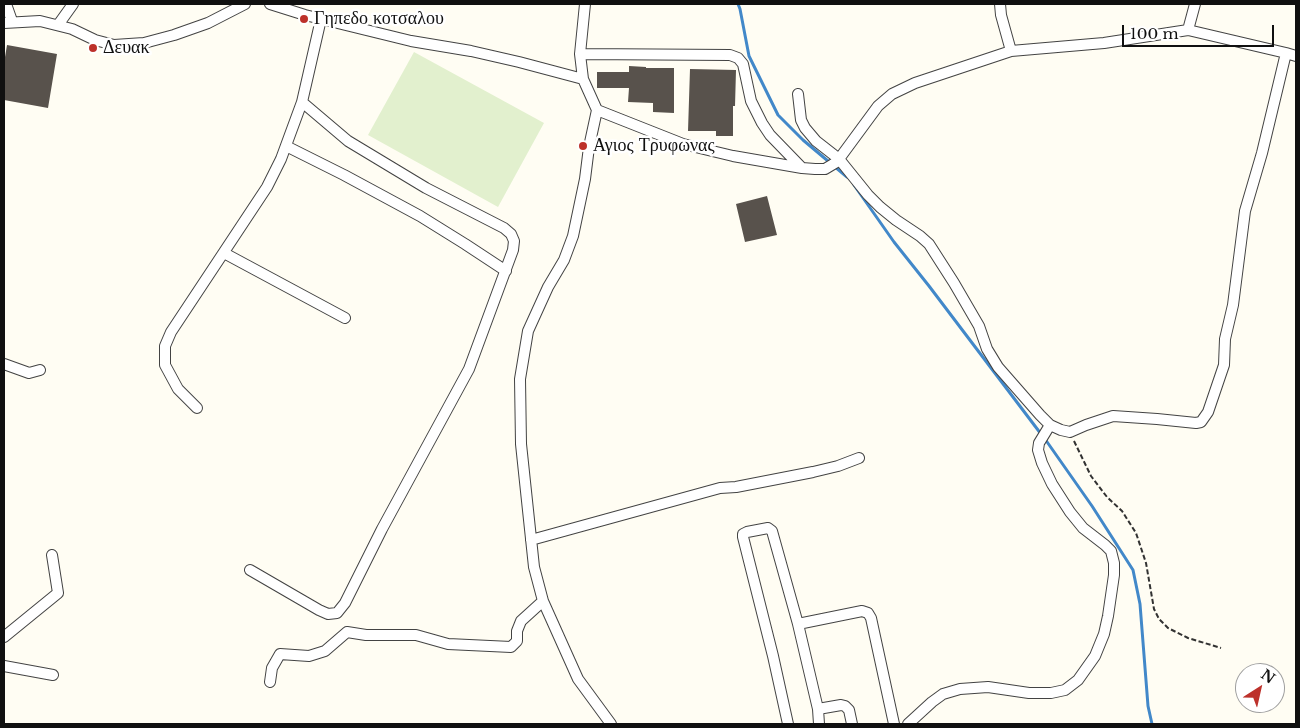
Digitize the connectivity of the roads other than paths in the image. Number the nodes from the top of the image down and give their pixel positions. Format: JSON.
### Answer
{"nodes":[{"id":1,"x":6,"y":4,"type":"edge"},
{"id":2,"x":72,"y":4,"type":"edge"},
{"id":3,"x":245,"y":4,"type":"edge"},
{"id":4,"x":270,"y":4,"type":"edge"},
{"id":5,"x":585,"y":4,"type":"edge"},
{"id":6,"x":1000,"y":4,"type":"edge"},
{"id":7,"x":1192,"y":7,"type":"edge"},
{"id":8,"x":321,"y":19,"type":"junction"},
{"id":9,"x":8,"y":22,"type":"edge"},
{"id":10,"x":58,"y":25,"type":"junction"},
{"id":11,"x":1188,"y":30,"type":"junction"},
{"id":12,"x":1011,"y":51,"type":"junction"},
{"id":13,"x":580,"y":54,"type":"junction"},
{"id":14,"x":1291,"y":54,"type":"edge"},
{"id":15,"x":583,"y":79,"type":"junction"},
{"id":16,"x":798,"y":94,"type":"dead end"},
{"id":17,"x":302,"y":102,"type":"junction"},
{"id":18,"x":596,"y":110,"type":"junction"},
{"id":19,"x":286,"y":146,"type":"junction"},
{"id":20,"x":837,"y":161,"type":"junction"},
{"id":21,"x":802,"y":168,"type":"junction"},
{"id":22,"x":224,"y":252,"type":"junction"},
{"id":23,"x":506,"y":271,"type":"junction"},
{"id":24,"x":345,"y":318,"type":"dead end"},
{"id":25,"x":4,"y":364,"type":"edge"},
{"id":26,"x":40,"y":370,"type":"dead end"},
{"id":27,"x":197,"y":408,"type":"dead end"},
{"id":28,"x":1047,"y":428,"type":"junction"},
{"id":29,"x":859,"y":458,"type":"dead end"},
{"id":30,"x":531,"y":540,"type":"junction"},
{"id":31,"x":52,"y":555,"type":"dead end"},
{"id":32,"x":250,"y":570,"type":"dead end"},
{"id":33,"x":543,"y":601,"type":"junction"},
{"id":34,"x":798,"y":624,"type":"junction"},
{"id":35,"x":4,"y":637,"type":"edge"},
{"id":36,"x":4,"y":666,"type":"edge"},
{"id":37,"x":53,"y":675,"type":"dead end"},
{"id":38,"x":270,"y":682,"type":"dead end"},
{"id":39,"x":818,"y":710,"type":"junction"},
{"id":40,"x":611,"y":724,"type":"edge"},
{"id":41,"x":788,"y":724,"type":"edge"},
{"id":42,"x":819,"y":724,"type":"edge"},
{"id":43,"x":852,"y":724,"type":"edge"},
{"id":44,"x":894,"y":724,"type":"edge"},
{"id":45,"x":908,"y":724,"type":"edge"}],
"edges":[{"from":1,"to":9,"type":"street"},
{"from":2,"to":10,"type":"street"},
{"from":3,"to":10,"type":"street"},
{"from":4,"to":8,"type":"street"},
{"from":5,"to":13,"type":"street"},
{"from":6,"to":12,"type":"street"},
{"from":7,"to":11,"type":"street"},
{"from":8,"to":15,"type":"street"},
{"from":8,"to":17,"type":"street"},
{"from":9,"to":10,"type":"street"},
{"from":11,"to":12,"type":"street"},
{"from":11,"to":14,"type":"street"},
{"from":12,"to":20,"type":"street"},
{"from":13,"to":15,"type":"street"},
{"from":13,"to":21,"type":"street"},
{"from":14,"to":28,"type":"street"},
{"from":15,"to":18,"type":"street"},
{"from":16,"to":20,"type":"street"},
{"from":17,"to":19,"type":"street"},
{"from":17,"to":23,"type":"street"},
{"from":18,"to":21,"type":"street"},
{"from":18,"to":30,"type":"street"},
{"from":19,"to":22,"type":"street"},
{"from":19,"to":23,"type":"street"},
{"from":20,"to":21,"type":"street"},
{"from":20,"to":28,"type":"street"},
{"from":22,"to":24,"type":"street"},
{"from":22,"to":27,"type":"street"},
{"from":23,"to":32,"type":"street"},
{"from":25,"to":26,"type":"street"},
{"from":28,"to":45,"type":"street"},
{"from":29,"to":30,"type":"street"},
{"from":30,"to":33,"type":"street"},
{"from":31,"to":35,"type":"street"},
{"from":33,"to":38,"type":"street"},
{"from":33,"to":40,"type":"street"},
{"from":34,"to":39,"type":"street"},
{"from":34,"to":41,"type":"street"},
{"from":34,"to":44,"type":"street"},
{"from":36,"to":37,"type":"street"},
{"from":39,"to":42,"type":"street"},
{"from":39,"to":43,"type":"street"}]}
